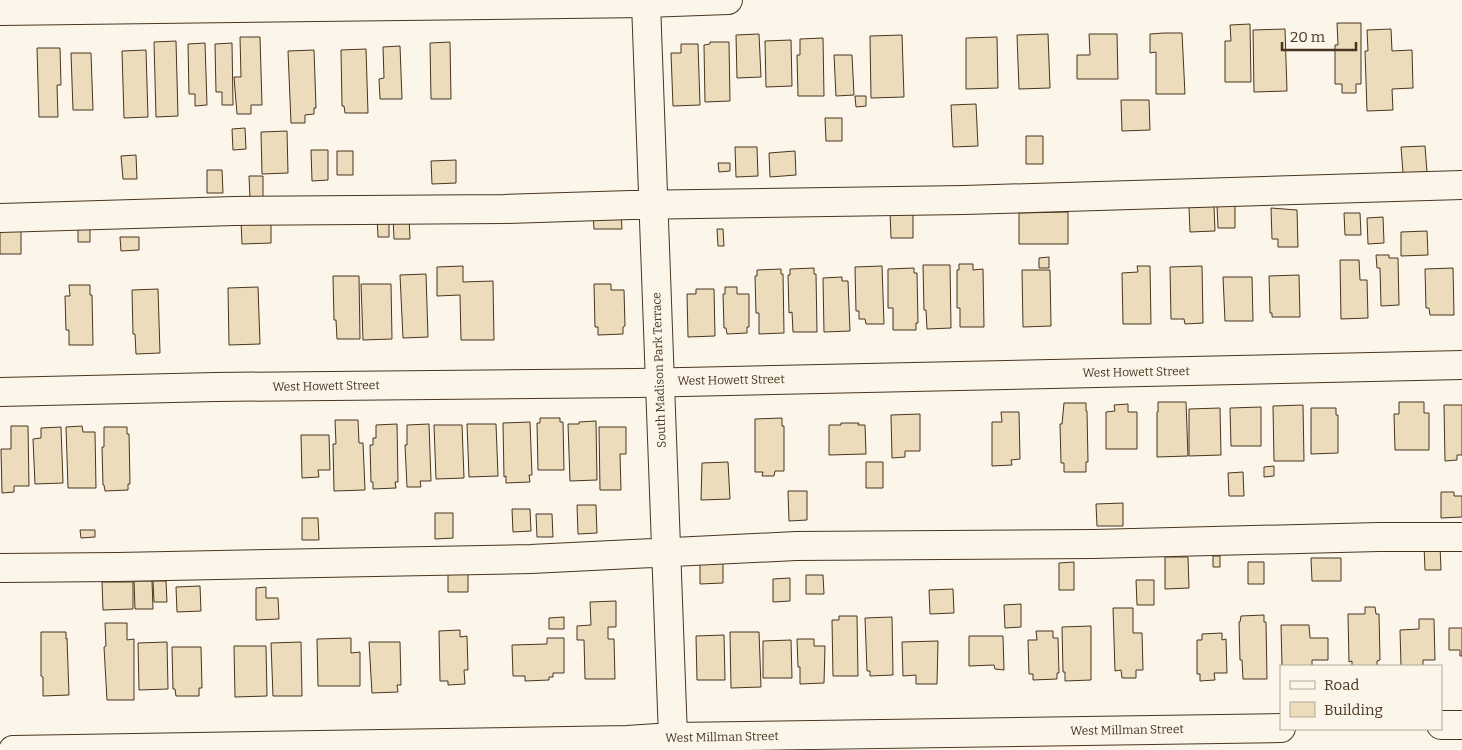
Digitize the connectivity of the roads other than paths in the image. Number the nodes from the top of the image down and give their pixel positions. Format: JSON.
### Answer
{"nodes":[{"id":1,"x":728,"y":0,"type":"edge"},
{"id":2,"x":677,"y":1,"type":"edge"},
{"id":3,"x":646,"y":3,"type":"junction"},
{"id":4,"x":0,"y":11,"type":"edge"},
{"id":5,"x":1462,"y":185,"type":"edge"},
{"id":6,"x":653,"y":205,"type":"junction"},
{"id":7,"x":0,"y":218,"type":"edge"},
{"id":8,"x":1462,"y":365,"type":"edge"},
{"id":9,"x":660,"y":382,"type":"junction"},
{"id":10,"x":0,"y":392,"type":"edge"},
{"id":11,"x":1462,"y":537,"type":"edge"},
{"id":12,"x":665,"y":553,"type":"junction"},
{"id":13,"x":0,"y":568,"type":"edge"},
{"id":14,"x":1442,"y":725,"type":"edge"},
{"id":15,"x":1462,"y":725,"type":"edge"},
{"id":16,"x":1280,"y":728,"type":"edge"},
{"id":17,"x":672,"y":737,"type":"junction"},
{"id":18,"x":732,"y":743,"type":"edge"},
{"id":19,"x":628,"y":745,"type":"edge"},
{"id":20,"x":13,"y":750,"type":"edge"}],
"edges":[{"from":1,"to":2,"type":"main road"},
{"from":2,"to":3,"type":"main road"},
{"from":3,"to":4,"type":"main road"},
{"from":3,"to":6,"type":"main road","name":"South Madison Park Terrace"},
{"from":5,"to":6,"type":"main road"},
{"from":6,"to":7,"type":"main road"},
{"from":6,"to":9,"type":"main road","name":"South Madison Park Terrace"},
{"from":8,"to":9,"type":"main road","name":"West Howett Street"},
{"from":9,"to":10,"type":"main road","name":"West Howett Street"},
{"from":9,"to":12,"type":"main road","name":"South Madison Park Terrace"},
{"from":11,"to":12,"type":"main road"},
{"from":12,"to":13,"type":"main road"},
{"from":12,"to":17,"type":"main road","name":"South Madison Park Terrace"},
{"from":14,"to":15,"type":"main road"},
{"from":16,"to":18,"type":"main road","name":"West Millman Street"},
{"from":17,"to":18,"type":"main road","name":"West Millman Street"},
{"from":17,"to":19,"type":"main road","name":"West Millman Street"},
{"from":19,"to":20,"type":"main road","name":"West Millman Street"}]}
